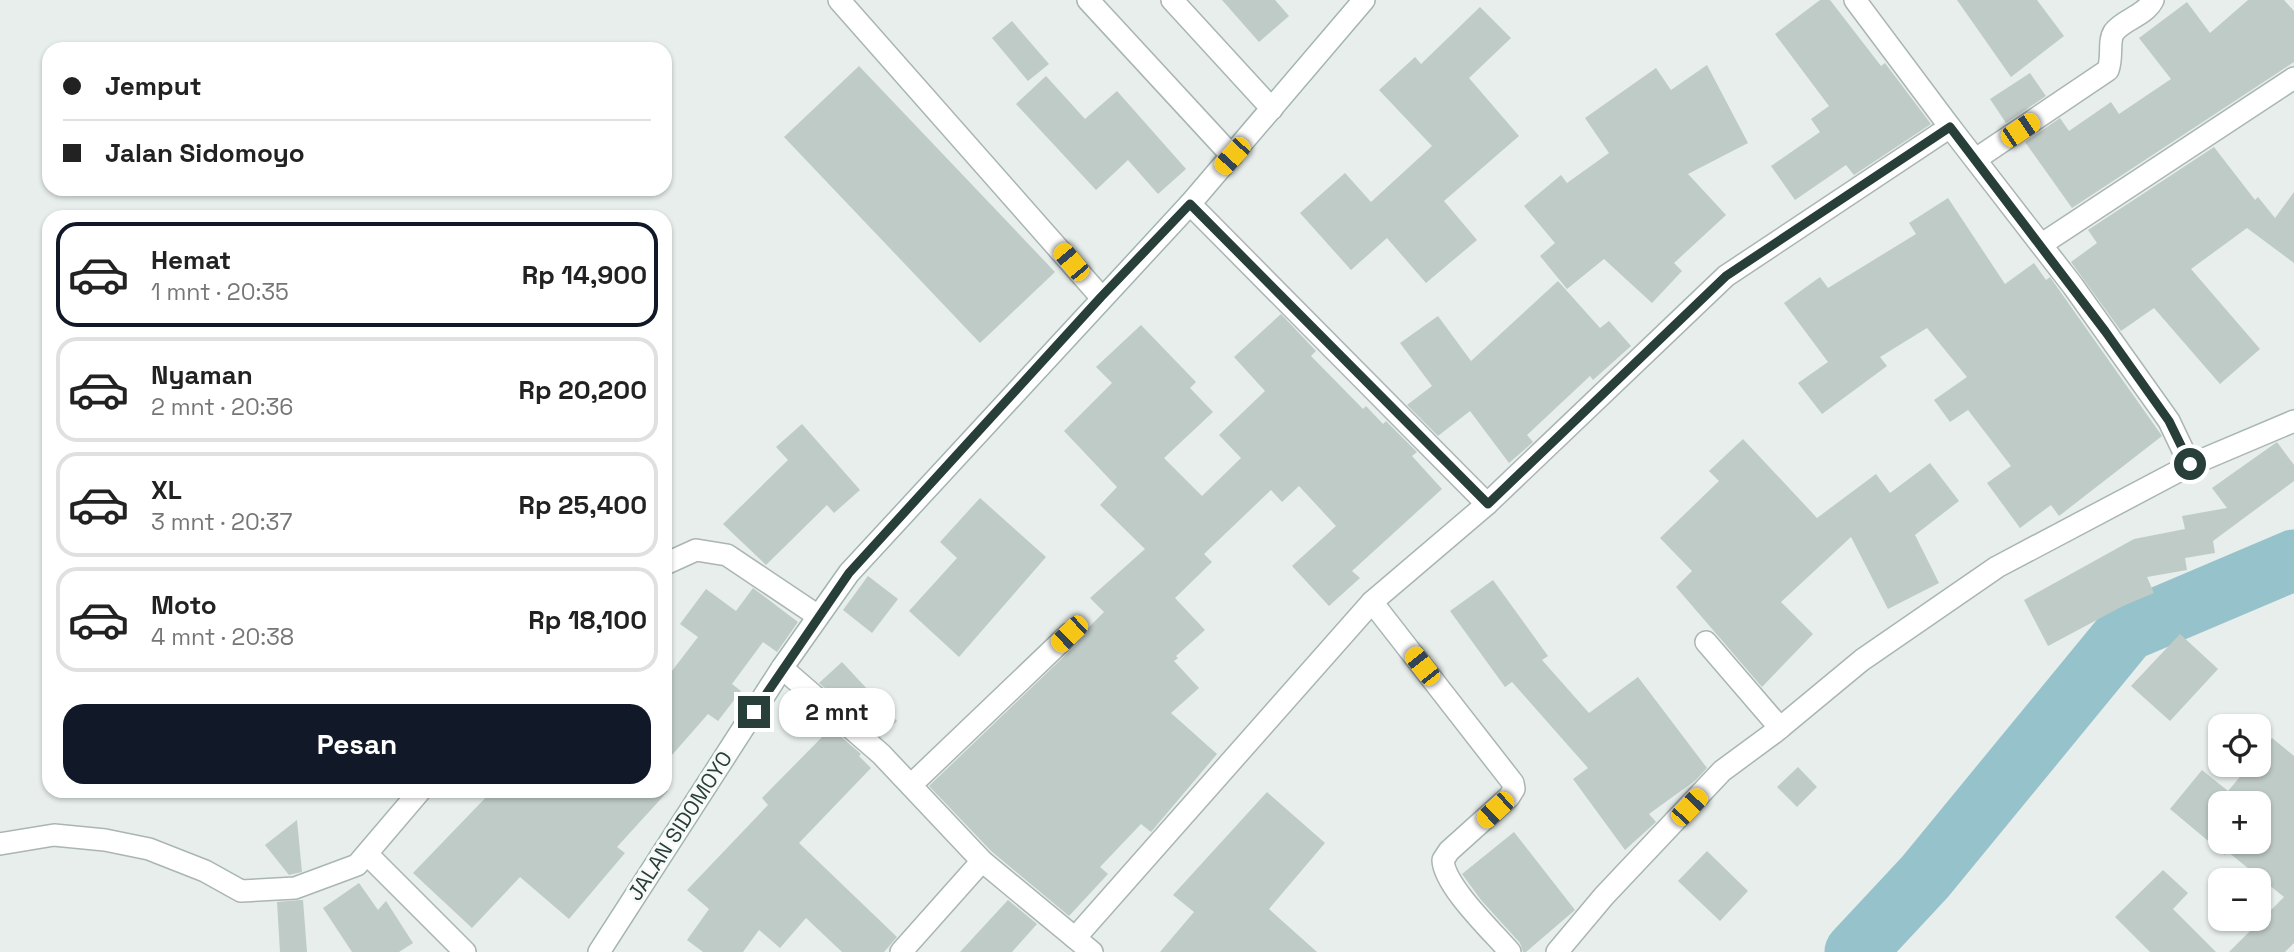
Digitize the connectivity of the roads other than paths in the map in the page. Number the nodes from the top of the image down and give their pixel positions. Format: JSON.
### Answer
{"nodes":[{"id":1,"x":839,"y":0,"type":"edge"},
{"id":2,"x":1088,"y":0,"type":"edge"},
{"id":3,"x":1172,"y":0,"type":"edge"},
{"id":4,"x":1364,"y":0,"type":"edge"},
{"id":5,"x":1856,"y":0,"type":"edge"},
{"id":6,"x":2152,"y":0,"type":"edge"},
{"id":7,"x":2294,"y":78,"type":"edge"},
{"id":8,"x":1272,"y":109,"type":"junction"},
{"id":9,"x":1950,"y":127,"type":"junction"},
{"id":10,"x":1232,"y":156,"type":"junction"},
{"id":11,"x":1976,"y":159,"type":"junction"},
{"id":12,"x":1190,"y":204,"type":"junction"},
{"id":13,"x":2042,"y":244,"type":"junction"},
{"id":14,"x":1101,"y":297,"type":"junction"},
{"id":15,"x":2294,"y":421,"type":"edge"},
{"id":16,"x":2190,"y":464,"type":"junction"},
{"id":17,"x":1488,"y":504,"type":"junction"},
{"id":18,"x":672,"y":561,"type":"edge"},
{"id":19,"x":1372,"y":602,"type":"junction"},
{"id":20,"x":818,"y":616,"type":"junction"},
{"id":21,"x":1069,"y":634,"type":"dead end"},
{"id":22,"x":1706,"y":642,"type":"dead end"},
{"id":23,"x":782,"y":668,"type":"junction"},
{"id":24,"x":1780,"y":728,"type":"junction"},
{"id":25,"x":911,"y":785,"type":"junction"},
{"id":26,"x":414,"y":798,"type":"edge"},
{"id":27,"x":0,"y":844,"type":"edge"},
{"id":28,"x":367,"y":854,"type":"junction"},
{"id":29,"x":982,"y":861,"type":"junction"},
{"id":30,"x":1075,"y":938,"type":"junction"},
{"id":31,"x":466,"y":952,"type":"edge"},
{"id":32,"x":599,"y":952,"type":"edge"},
{"id":33,"x":901,"y":952,"type":"edge"},
{"id":34,"x":1092,"y":952,"type":"edge"},
{"id":35,"x":1510,"y":952,"type":"edge"},
{"id":36,"x":1558,"y":952,"type":"edge"}],
"edges":[{"from":1,"to":14,"type":"street"},
{"from":2,"to":10,"type":"street"},
{"from":3,"to":8,"type":"street"},
{"from":4,"to":8,"type":"street","name":"JALAN SIDOMOYO"},
{"from":5,"to":9,"type":"street"},
{"from":6,"to":11,"type":"street"},
{"from":7,"to":13,"type":"street"},
{"from":8,"to":10,"type":"street","name":"JALAN SIDOMOYO"},
{"from":9,"to":11,"type":"street"},
{"from":9,"to":17,"type":"street"},
{"from":10,"to":12,"type":"street","name":"JALAN SIDOMOYO"},
{"from":11,"to":13,"type":"street"},
{"from":12,"to":14,"type":"street","name":"JALAN SIDOMOYO"},
{"from":12,"to":17,"type":"street"},
{"from":13,"to":16,"type":"street"},
{"from":14,"to":20,"type":"street","name":"JALAN SIDOMOYO"},
{"from":15,"to":16,"type":"street"},
{"from":16,"to":24,"type":"street"},
{"from":17,"to":19,"type":"street"},
{"from":18,"to":20,"type":"street"},
{"from":19,"to":30,"type":"street"},
{"from":19,"to":35,"type":"street"},
{"from":20,"to":23,"type":"street","name":"JALAN SIDOMOYO"},
{"from":21,"to":25,"type":"street"},
{"from":22,"to":24,"type":"street"},
{"from":23,"to":25,"type":"street"},
{"from":23,"to":32,"type":"street","name":"JALAN SIDOMOYO"},
{"from":24,"to":36,"type":"street"},
{"from":25,"to":29,"type":"street"},
{"from":26,"to":28,"type":"street"},
{"from":27,"to":28,"type":"street"},
{"from":28,"to":31,"type":"street"},
{"from":29,"to":30,"type":"street"},
{"from":29,"to":33,"type":"street"},
{"from":30,"to":34,"type":"street"}]}
